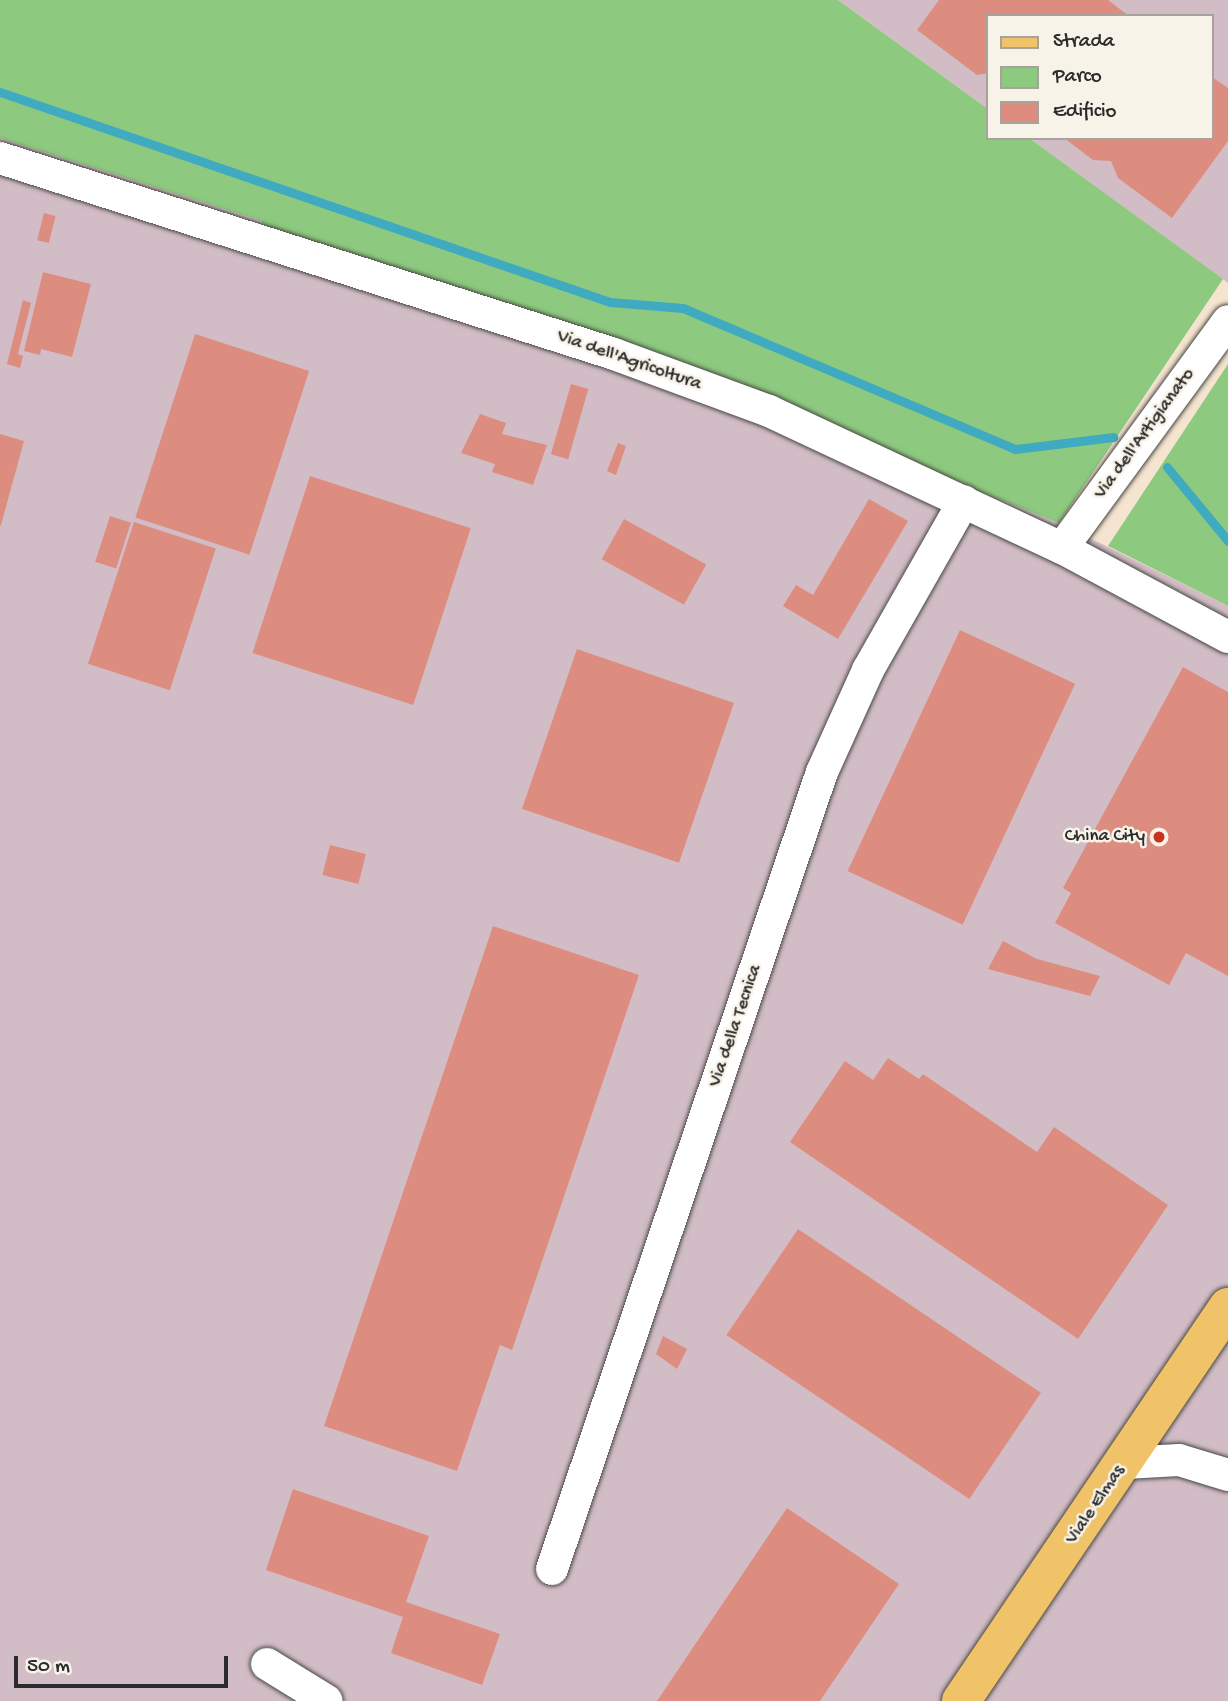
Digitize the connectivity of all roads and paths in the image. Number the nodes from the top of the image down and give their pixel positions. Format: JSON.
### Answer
{"nodes":[{"id":1,"x":0,"y":158,"type":"edge"},
{"id":2,"x":1228,"y":321,"type":"edge"},
{"id":3,"x":964,"y":501,"type":"junction"},
{"id":4,"x":1062,"y":548,"type":"junction"},
{"id":5,"x":1228,"y":637,"type":"edge"},
{"id":6,"x":1228,"y":1307,"type":"edge"},
{"id":7,"x":1125,"y":1462,"type":"junction"},
{"id":8,"x":1228,"y":1475,"type":"edge"},
{"id":9,"x":552,"y":1569,"type":"dead end"},
{"id":10,"x":267,"y":1664,"type":"dead end"},
{"id":11,"x":327,"y":1701,"type":"edge"},
{"id":12,"x":961,"y":1701,"type":"edge"}],
"edges":[{"from":1,"to":3,"type":"street","name":"Via dell'Agricoltura"},
{"from":2,"to":4,"type":"street","name":"Via dell'Artigianato"},
{"from":3,"to":4,"type":"street","name":"Via dell'Agricoltura"},
{"from":3,"to":9,"type":"street","name":"Via della Tecnica"},
{"from":4,"to":5,"type":"street","name":"Via dell'Agricoltura"},
{"from":6,"to":7,"type":"main road","name":"Viale Elmas"},
{"from":7,"to":8,"type":"street"},
{"from":7,"to":12,"type":"main road","name":"Viale Elmas"},
{"from":10,"to":11,"type":"street"}]}
